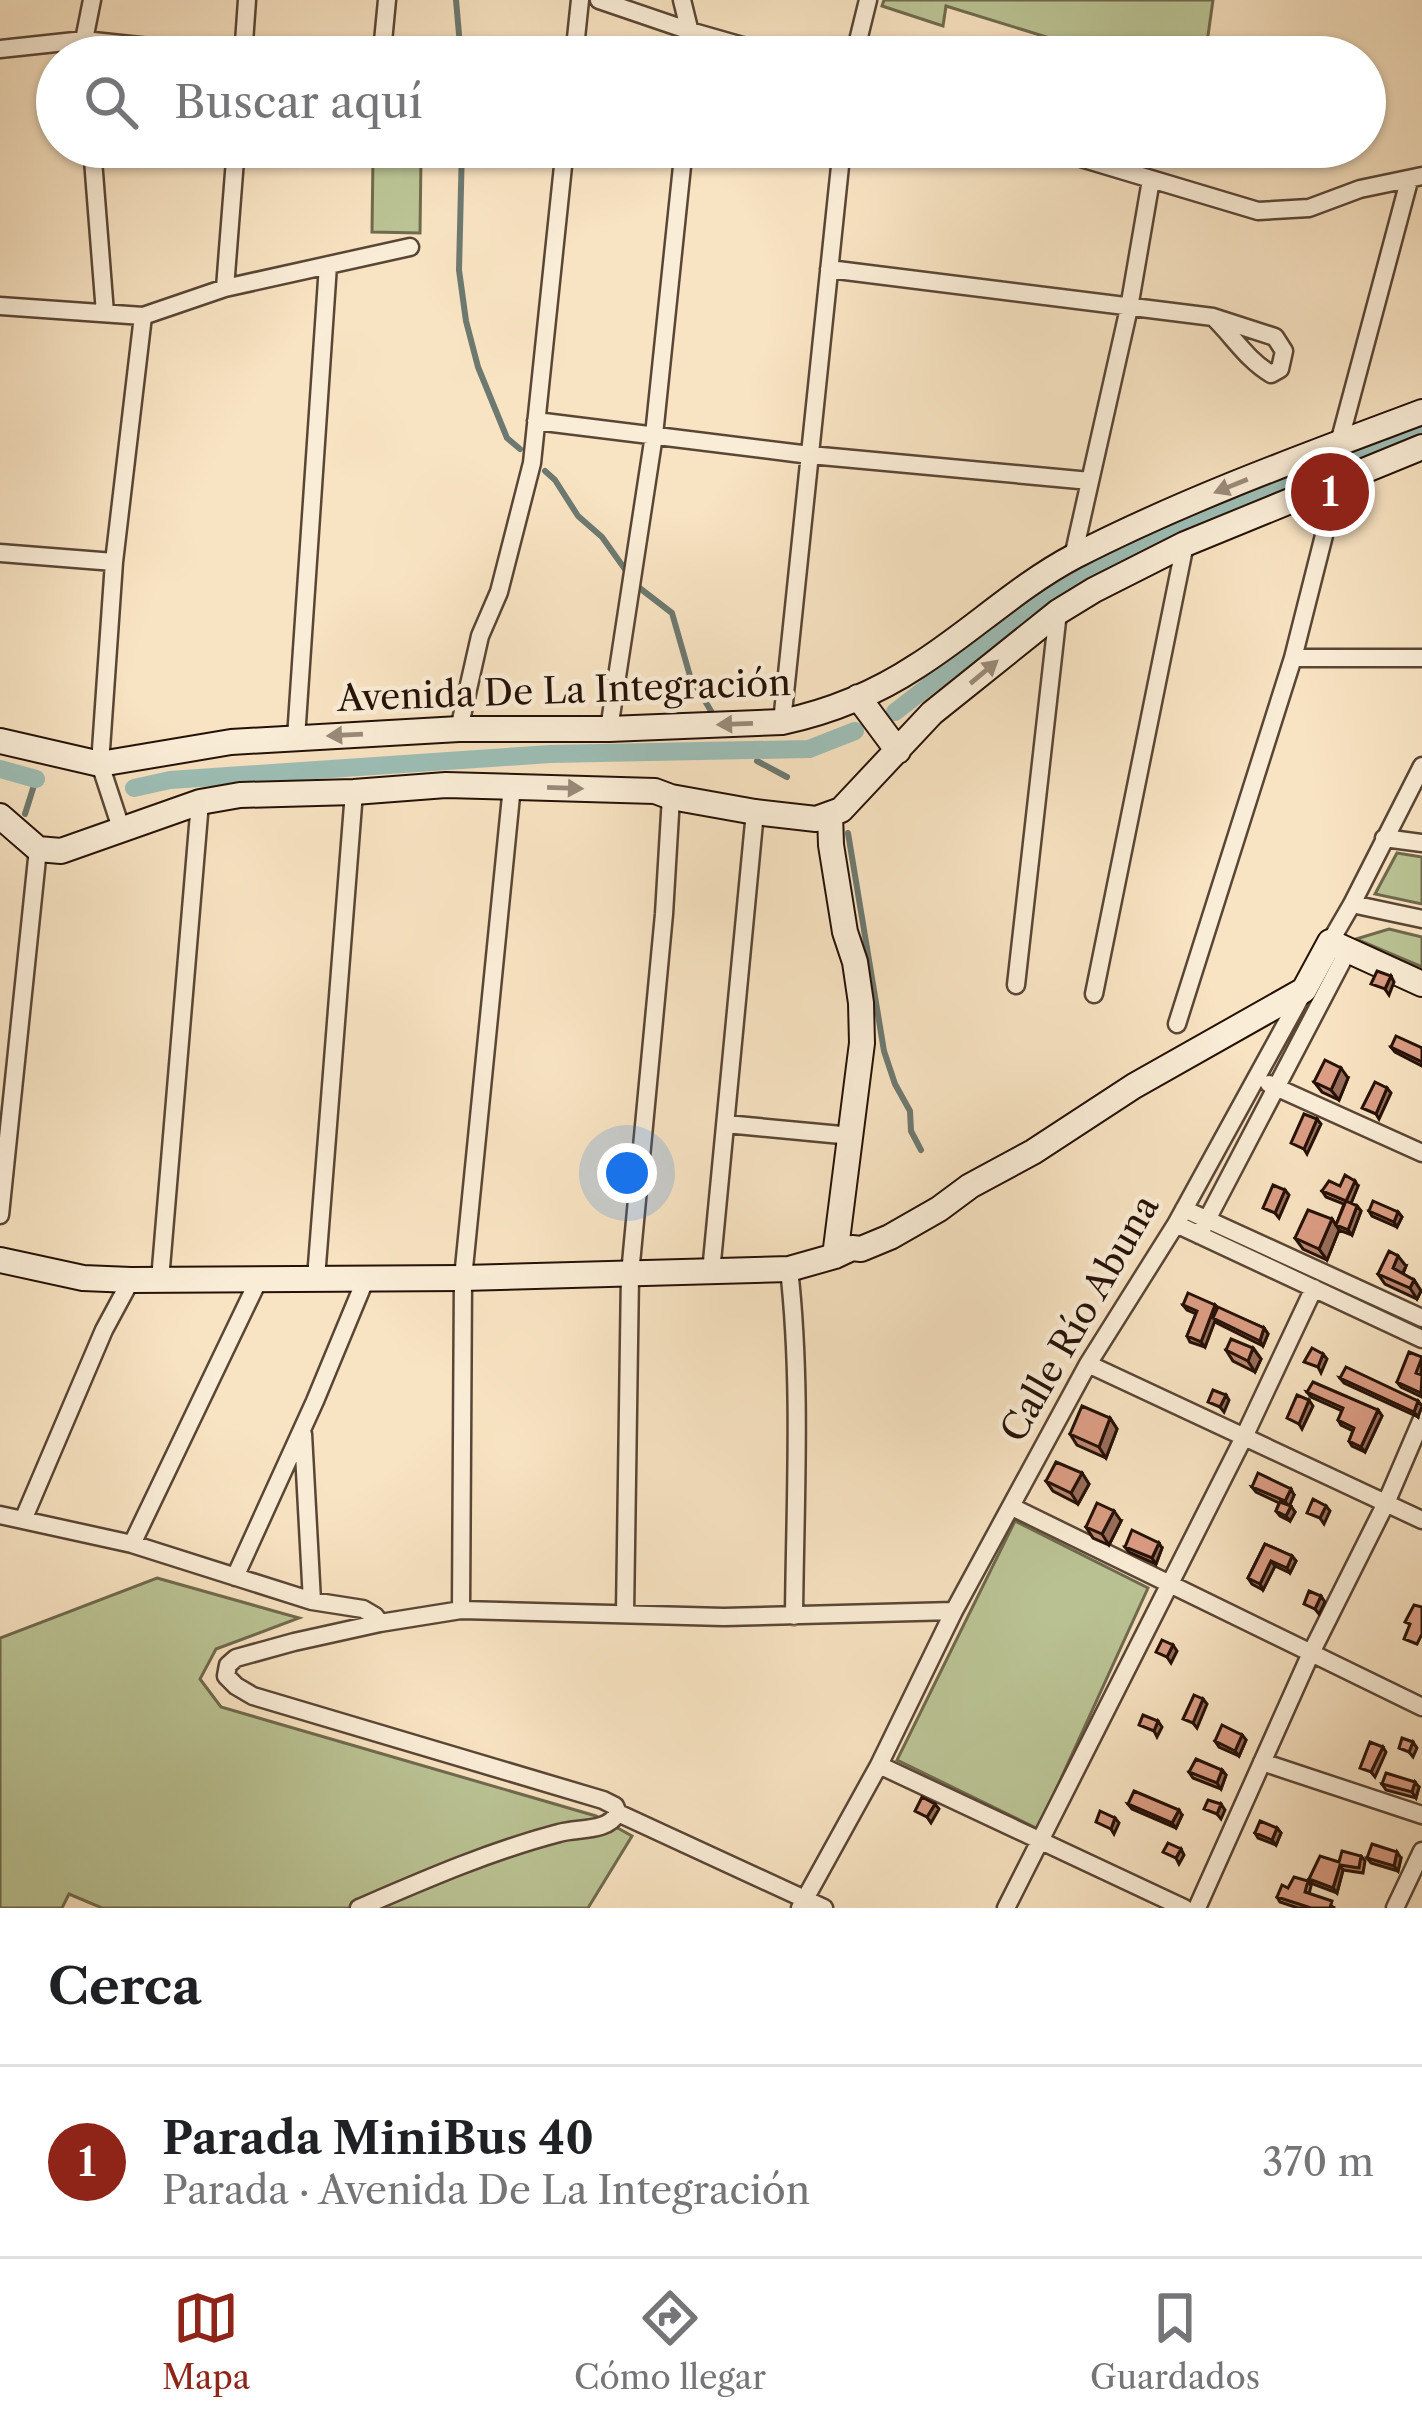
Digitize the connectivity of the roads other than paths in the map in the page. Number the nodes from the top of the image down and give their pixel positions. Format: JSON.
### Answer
{"nodes":[{"id":1,"x":92,"y":0,"type":"edge"},
{"id":2,"x":247,"y":0,"type":"edge"},
{"id":3,"x":387,"y":0,"type":"edge"},
{"id":4,"x":580,"y":0,"type":"edge"},
{"id":5,"x":599,"y":0,"type":"edge"},
{"id":6,"x":682,"y":0,"type":"edge"},
{"id":7,"x":868,"y":0,"type":"edge"},
{"id":8,"x":690,"y":31,"type":"junction"},
{"id":9,"x":87,"y":36,"type":"edge"},
{"id":10,"x":244,"y":36,"type":"edge"},
{"id":11,"x":384,"y":36,"type":"edge"},
{"id":12,"x":576,"y":36,"type":"edge"},
{"id":13,"x":691,"y":36,"type":"edge"},
{"id":14,"x":708,"y":36,"type":"edge"},
{"id":15,"x":859,"y":36,"type":"edge"},
{"id":16,"x":0,"y":49,"type":"edge"},
{"id":17,"x":36,"y":49,"type":"edge"},
{"id":18,"x":94,"y":168,"type":"edge"},
{"id":19,"x":234,"y":168,"type":"edge"},
{"id":20,"x":563,"y":168,"type":"edge"},
{"id":21,"x":682,"y":168,"type":"edge"},
{"id":22,"x":840,"y":168,"type":"edge"},
{"id":23,"x":1112,"y":168,"type":"edge"},
{"id":24,"x":1415,"y":178,"type":"edge"},
{"id":25,"x":1151,"y":180,"type":"junction"},
{"id":26,"x":410,"y":247,"type":"dead end"},
{"id":27,"x":328,"y":265,"type":"junction"},
{"id":28,"x":829,"y":269,"type":"junction"},
{"id":29,"x":225,"y":288,"type":"junction"},
{"id":30,"x":0,"y":306,"type":"edge"},
{"id":31,"x":1129,"y":308,"type":"junction"},
{"id":32,"x":105,"y":314,"type":"junction"},
{"id":33,"x":143,"y":316,"type":"junction"},
{"id":34,"x":1213,"y":317,"type":"dead end"},
{"id":35,"x":1422,"y":412,"type":"edge"},
{"id":36,"x":536,"y":422,"type":"junction"},
{"id":37,"x":654,"y":436,"type":"junction"},
{"id":38,"x":1340,"y":443,"type":"junction"},
{"id":39,"x":1422,"y":447,"type":"edge"},
{"id":40,"x":810,"y":454,"type":"junction"},
{"id":41,"x":1090,"y":481,"type":"junction"},
{"id":42,"x":1338,"y":481,"type":"junction"},
{"id":43,"x":1185,"y":544,"type":"junction"},
{"id":44,"x":0,"y":554,"type":"edge"},
{"id":45,"x":1073,"y":557,"type":"junction"},
{"id":46,"x":115,"y":562,"type":"junction"},
{"id":47,"x":1058,"y":612,"type":"junction"},
{"id":48,"x":1293,"y":658,"type":"junction"},
{"id":49,"x":1422,"y":658,"type":"edge"},
{"id":50,"x":858,"y":697,"type":"junction"},
{"id":51,"x":782,"y":722,"type":"junction"},
{"id":52,"x":459,"y":729,"type":"junction"},
{"id":53,"x":609,"y":729,"type":"junction"},
{"id":54,"x":296,"y":738,"type":"junction"},
{"id":55,"x":0,"y":741,"type":"edge"},
{"id":56,"x":898,"y":751,"type":"junction"},
{"id":57,"x":100,"y":764,"type":"junction"},
{"id":58,"x":1422,"y":766,"type":"edge"},
{"id":59,"x":512,"y":786,"type":"junction"},
{"id":60,"x":353,"y":792,"type":"junction"},
{"id":61,"x":671,"y":797,"type":"junction"},
{"id":62,"x":200,"y":802,"type":"junction"},
{"id":63,"x":755,"y":812,"type":"junction"},
{"id":64,"x":830,"y":814,"type":"junction"},
{"id":65,"x":0,"y":817,"type":"edge"},
{"id":66,"x":122,"y":831,"type":"junction"},
{"id":67,"x":1384,"y":838,"type":"junction"},
{"id":68,"x":1422,"y":843,"type":"edge"},
{"id":69,"x":38,"y":849,"type":"junction"},
{"id":70,"x":1352,"y":904,"type":"junction"},
{"id":71,"x":1422,"y":920,"type":"edge"},
{"id":72,"x":1339,"y":947,"type":"junction"},
{"id":73,"x":1422,"y":984,"type":"edge"},
{"id":74,"x":1016,"y":985,"type":"dead end"},
{"id":75,"x":1304,"y":990,"type":"junction"},
{"id":76,"x":1094,"y":994,"type":"dead end"},
{"id":77,"x":1178,"y":1024,"type":"dead end"},
{"id":78,"x":1257,"y":1079,"type":"junction"},
{"id":79,"x":1276,"y":1088,"type":"junction"},
{"id":80,"x":726,"y":1124,"type":"junction"},
{"id":81,"x":851,"y":1136,"type":"junction"},
{"id":82,"x":1422,"y":1153,"type":"edge"},
{"id":83,"x":0,"y":1216,"type":"edge"},
{"id":84,"x":1180,"y":1216,"type":"junction"},
{"id":85,"x":1203,"y":1227,"type":"junction"},
{"id":86,"x":835,"y":1256,"type":"junction"},
{"id":87,"x":0,"y":1260,"type":"edge"},
{"id":88,"x":789,"y":1269,"type":"junction"},
{"id":89,"x":711,"y":1272,"type":"junction"},
{"id":90,"x":631,"y":1274,"type":"junction"},
{"id":91,"x":367,"y":1277,"type":"junction"},
{"id":92,"x":316,"y":1278,"type":"junction"},
{"id":93,"x":464,"y":1278,"type":"junction"},
{"id":94,"x":260,"y":1279,"type":"junction"},
{"id":95,"x":131,"y":1280,"type":"junction"},
{"id":96,"x":160,"y":1280,"type":"junction"},
{"id":97,"x":1314,"y":1288,"type":"junction"},
{"id":98,"x":1422,"y":1318,"type":"edge"},
{"id":99,"x":1422,"y":1339,"type":"edge"},
{"id":100,"x":1088,"y":1364,"type":"junction"},
{"id":101,"x":1422,"y":1419,"type":"edge"},
{"id":102,"x":303,"y":1427,"type":"junction"},
{"id":103,"x":1244,"y":1437,"type":"junction"},
{"id":104,"x":1386,"y":1503,"type":"junction"},
{"id":105,"x":1012,"y":1507,"type":"junction"},
{"id":106,"x":0,"y":1515,"type":"edge"},
{"id":107,"x":23,"y":1520,"type":"junction"},
{"id":108,"x":1422,"y":1520,"type":"edge"},
{"id":109,"x":132,"y":1544,"type":"junction"},
{"id":110,"x":235,"y":1577,"type":"junction"},
{"id":111,"x":1170,"y":1584,"type":"junction"},
{"id":112,"x":312,"y":1600,"type":"junction"},
{"id":113,"x":461,"y":1610,"type":"junction"},
{"id":114,"x":954,"y":1611,"type":"junction"},
{"id":115,"x":625,"y":1614,"type":"junction"},
{"id":116,"x":794,"y":1616,"type":"junction"},
{"id":117,"x":380,"y":1623,"type":"junction"},
{"id":118,"x":1311,"y":1653,"type":"junction"},
{"id":119,"x":1422,"y":1707,"type":"edge"},
{"id":120,"x":1262,"y":1762,"type":"junction"},
{"id":121,"x":879,"y":1765,"type":"junction"},
{"id":122,"x":617,"y":1814,"type":"junction"},
{"id":123,"x":1422,"y":1815,"type":"edge"},
{"id":124,"x":1041,"y":1840,"type":"junction"},
{"id":125,"x":1422,"y":1851,"type":"edge"},
{"id":126,"x":803,"y":1903,"type":"edge"},
{"id":127,"x":359,"y":1908,"type":"edge"},
{"id":128,"x":824,"y":1908,"type":"edge"},
{"id":129,"x":1006,"y":1908,"type":"edge"},
{"id":130,"x":1184,"y":1908,"type":"edge"},
{"id":131,"x":1197,"y":1908,"type":"edge"},
{"id":132,"x":1395,"y":1908,"type":"edge"}],
"edges":[{"from":1,"to":9,"type":"street"},
{"from":2,"to":10,"type":"street"},
{"from":3,"to":11,"type":"street"},
{"from":4,"to":12,"type":"street"},
{"from":5,"to":8,"type":"street"},
{"from":6,"to":8,"type":"street"},
{"from":7,"to":15,"type":"street"},
{"from":8,"to":13,"type":"street"},
{"from":8,"to":14,"type":"street"},
{"from":16,"to":17,"type":"street"},
{"from":18,"to":32,"type":"street"},
{"from":19,"to":29,"type":"street"},
{"from":20,"to":36,"type":"street"},
{"from":21,"to":37,"type":"street"},
{"from":22,"to":28,"type":"street"},
{"from":23,"to":25,"type":"street"},
{"from":24,"to":25,"type":"street"},
{"from":24,"to":38,"type":"street"},
{"from":25,"to":31,"type":"street"},
{"from":26,"to":27,"type":"street"},
{"from":27,"to":29,"type":"street"},
{"from":27,"to":54,"type":"street"},
{"from":28,"to":31,"type":"street"},
{"from":28,"to":40,"type":"street"},
{"from":29,"to":33,"type":"street"},
{"from":30,"to":32,"type":"street"},
{"from":31,"to":34,"type":"street"},
{"from":31,"to":41,"type":"street"},
{"from":32,"to":33,"type":"street"},
{"from":33,"to":46,"type":"street"},
{"from":35,"to":38,"type":"main road","name":"Avenida De La Integración"},
{"from":36,"to":37,"type":"street"},
{"from":36,"to":52,"type":"street"},
{"from":37,"to":40,"type":"street"},
{"from":37,"to":53,"type":"street"},
{"from":38,"to":45,"type":"main road","name":"Avenida De La Integración","one_way":true},
{"from":39,"to":42,"type":"main road"},
{"from":40,"to":41,"type":"street"},
{"from":40,"to":51,"type":"street"},
{"from":41,"to":45,"type":"street"},
{"from":42,"to":43,"type":"main road"},
{"from":42,"to":48,"type":"street"},
{"from":43,"to":47,"type":"main road"},
{"from":43,"to":76,"type":"street"},
{"from":44,"to":46,"type":"street"},
{"from":45,"to":50,"type":"main road","name":"Avenida De La Integración"},
{"from":46,"to":57,"type":"street"},
{"from":56,"to":47,"type":"main road","one_way":true},
{"from":47,"to":74,"type":"street"},
{"from":48,"to":49,"type":"street"},
{"from":48,"to":77,"type":"street"},
{"from":50,"to":51,"type":"main road","name":"Avenida De La Integración"},
{"from":50,"to":56,"type":"main road"},
{"from":51,"to":53,"type":"main road","name":"Avenida De La Integración","one_way":true},
{"from":52,"to":53,"type":"main road","name":"Avenida De La Integración"},
{"from":52,"to":54,"type":"main road","name":"Avenida De La Integración","one_way":true},
{"from":54,"to":57,"type":"main road","name":"Avenida De La Integración"},
{"from":55,"to":57,"type":"main road","name":"Avenida De La Integración"},
{"from":56,"to":64,"type":"main road"},
{"from":57,"to":66,"type":"street"},
{"from":58,"to":67,"type":"street","name":"Calle Río Abuna"},
{"from":59,"to":60,"type":"main road"},
{"from":59,"to":61,"type":"main road","one_way":true},
{"from":59,"to":93,"type":"street"},
{"from":60,"to":62,"type":"main road"},
{"from":60,"to":92,"type":"street"},
{"from":61,"to":63,"type":"main road"},
{"from":61,"to":90,"type":"street"},
{"from":62,"to":66,"type":"main road"},
{"from":62,"to":96,"type":"street"},
{"from":63,"to":64,"type":"main road"},
{"from":63,"to":80,"type":"street"},
{"from":64,"to":81,"type":"main road"},
{"from":65,"to":69,"type":"main road"},
{"from":66,"to":69,"type":"main road"},
{"from":67,"to":68,"type":"street"},
{"from":67,"to":70,"type":"street","name":"Calle Río Abuna"},
{"from":69,"to":83,"type":"street"},
{"from":70,"to":71,"type":"street"},
{"from":70,"to":72,"type":"street","name":"Calle Río Abuna"},
{"from":72,"to":73,"type":"main road"},
{"from":72,"to":75,"type":"main road","name":"Calle Río Abuna"},
{"from":72,"to":79,"type":"street"},
{"from":75,"to":78,"type":"street","name":"Calle Río Abuna"},
{"from":75,"to":86,"type":"main road"},
{"from":78,"to":79,"type":"street"},
{"from":78,"to":84,"type":"street","name":"Calle Río Abuna"},
{"from":79,"to":82,"type":"street"},
{"from":79,"to":85,"type":"street"},
{"from":80,"to":81,"type":"street"},
{"from":80,"to":89,"type":"street"},
{"from":81,"to":86,"type":"main road"},
{"from":84,"to":85,"type":"street"},
{"from":84,"to":100,"type":"street","name":"Calle Río Abuna"},
{"from":85,"to":97,"type":"street"},
{"from":85,"to":98,"type":"street"},
{"from":86,"to":88,"type":"main road"},
{"from":87,"to":95,"type":"main road"},
{"from":88,"to":89,"type":"main road"},
{"from":88,"to":116,"type":"street"},
{"from":89,"to":90,"type":"main road"},
{"from":90,"to":93,"type":"main road"},
{"from":90,"to":115,"type":"street"},
{"from":91,"to":92,"type":"main road"},
{"from":91,"to":93,"type":"main road"},
{"from":91,"to":102,"type":"street"},
{"from":92,"to":94,"type":"main road"},
{"from":93,"to":113,"type":"street"},
{"from":94,"to":96,"type":"main road"},
{"from":94,"to":109,"type":"street"},
{"from":95,"to":96,"type":"main road"},
{"from":95,"to":107,"type":"street"},
{"from":97,"to":99,"type":"street"},
{"from":97,"to":103,"type":"street"},
{"from":100,"to":103,"type":"street"},
{"from":100,"to":105,"type":"street","name":"Calle Río Abuna"},
{"from":101,"to":104,"type":"street"},
{"from":102,"to":110,"type":"street"},
{"from":102,"to":112,"type":"street"},
{"from":103,"to":104,"type":"street"},
{"from":103,"to":111,"type":"street"},
{"from":104,"to":108,"type":"street"},
{"from":104,"to":118,"type":"street"},
{"from":105,"to":111,"type":"street"},
{"from":105,"to":114,"type":"street","name":"Calle Río Abuna"},
{"from":106,"to":107,"type":"street"},
{"from":107,"to":109,"type":"street"},
{"from":109,"to":110,"type":"street"},
{"from":110,"to":112,"type":"street"},
{"from":111,"to":118,"type":"street"},
{"from":111,"to":124,"type":"street"},
{"from":112,"to":117,"type":"street"},
{"from":113,"to":115,"type":"street"},
{"from":113,"to":117,"type":"street"},
{"from":114,"to":116,"type":"street"},
{"from":114,"to":121,"type":"street","name":"Calle Río Abuna"},
{"from":115,"to":116,"type":"street"},
{"from":117,"to":122,"type":"street"},
{"from":118,"to":119,"type":"street"},
{"from":118,"to":120,"type":"street"},
{"from":120,"to":123,"type":"street"},
{"from":120,"to":131,"type":"street"},
{"from":121,"to":124,"type":"street"},
{"from":121,"to":126,"type":"street","name":"Calle Río Abuna"},
{"from":122,"to":126,"type":"street"},
{"from":122,"to":127,"type":"street"},
{"from":124,"to":129,"type":"street"},
{"from":124,"to":130,"type":"street"},
{"from":125,"to":132,"type":"street"},
{"from":126,"to":128,"type":"street"}]}
